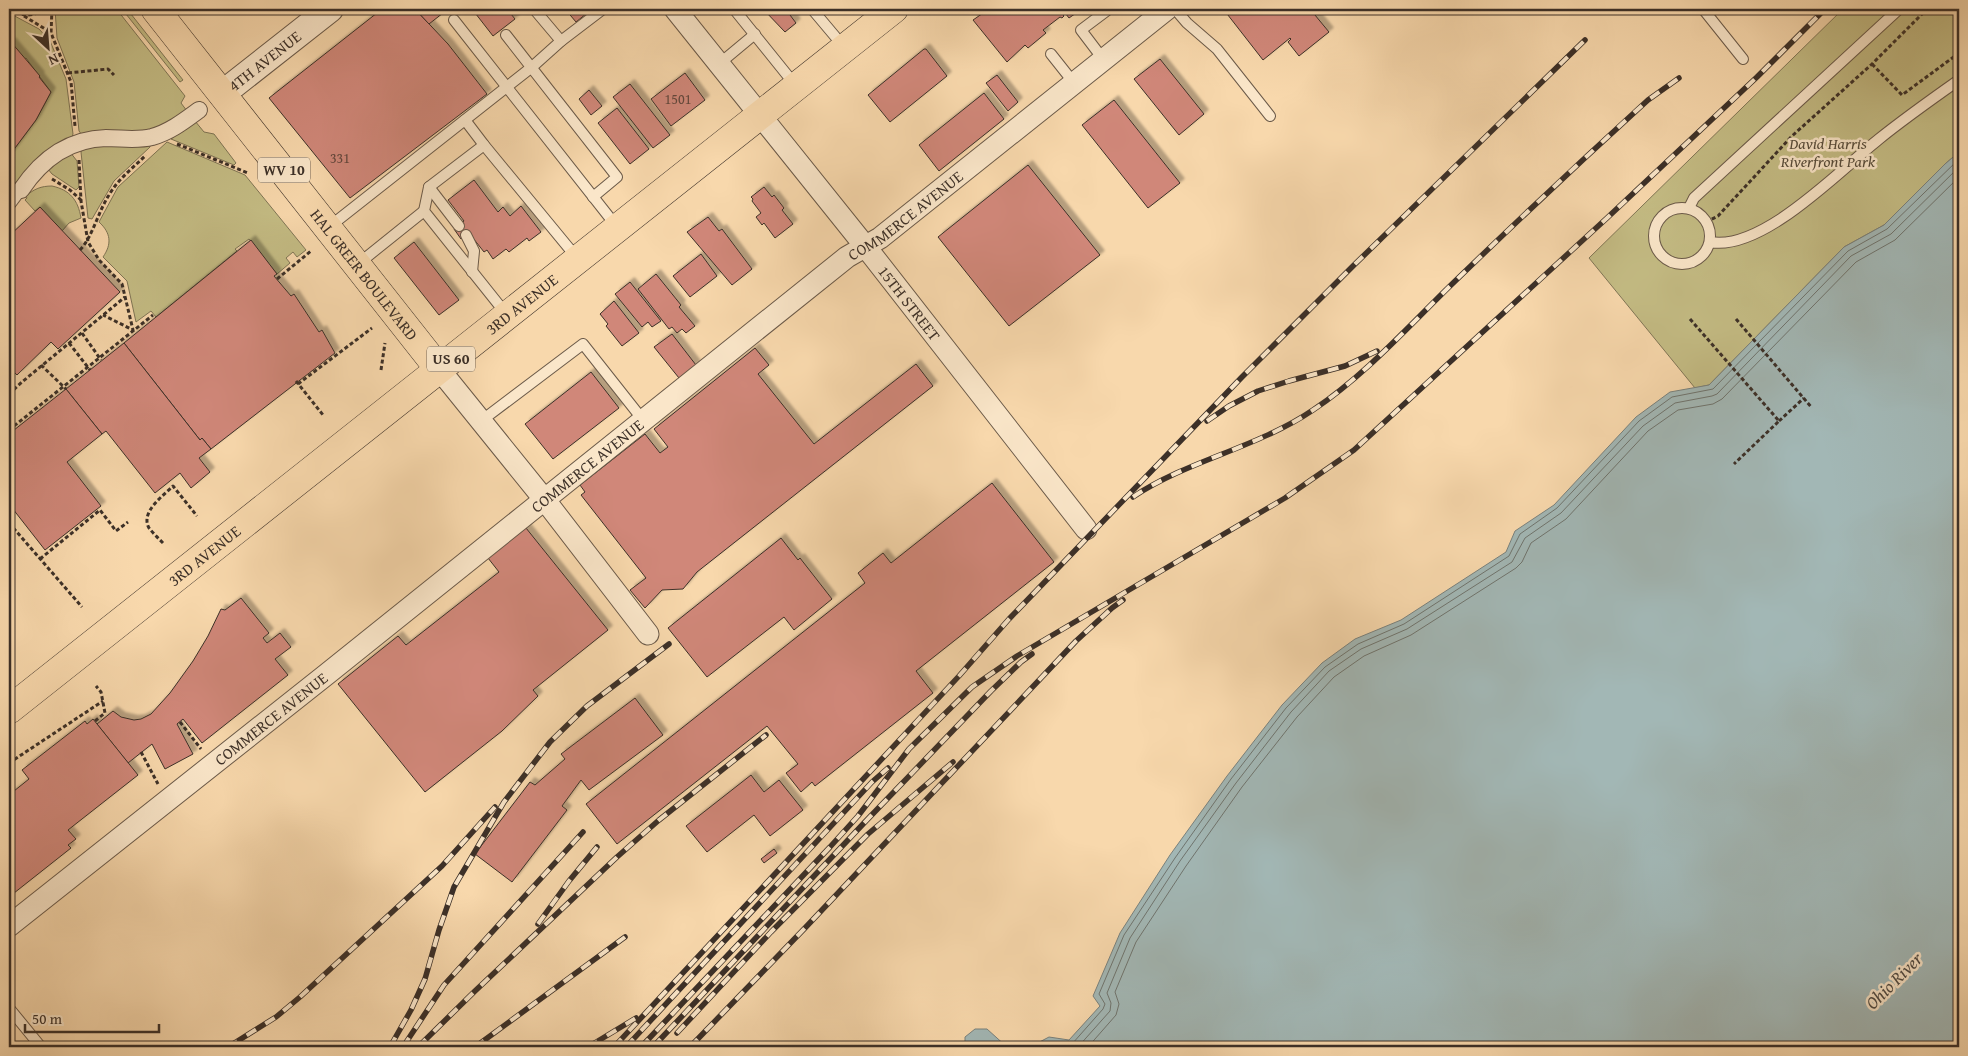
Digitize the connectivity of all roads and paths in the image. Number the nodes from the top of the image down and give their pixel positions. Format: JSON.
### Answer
{"nodes":[{"id":1,"x":10,"y":9,"type":"edge"},
{"id":2,"x":45,"y":9,"type":"edge"},
{"id":3,"x":52,"y":9,"type":"edge"},
{"id":4,"x":155,"y":9,"type":"edge"},
{"id":5,"x":330,"y":9,"type":"edge"},
{"id":6,"x":534,"y":9,"type":"edge"},
{"id":7,"x":603,"y":9,"type":"edge"},
{"id":8,"x":674,"y":9,"type":"edge"},
{"id":9,"x":734,"y":9,"type":"edge"},
{"id":10,"x":812,"y":9,"type":"edge"},
{"id":11,"x":894,"y":9,"type":"edge"},
{"id":12,"x":1109,"y":9,"type":"edge"},
{"id":13,"x":1175,"y":9,"type":"edge"},
{"id":14,"x":1704,"y":9,"type":"edge"},
{"id":15,"x":1899,"y":9,"type":"edge"},
{"id":16,"x":1926,"y":9,"type":"edge"},
{"id":17,"x":1156,"y":12,"type":"edge"},
{"id":18,"x":23,"y":16,"type":"junction"},
{"id":19,"x":454,"y":20,"type":"dead end"},
{"id":20,"x":51,"y":33,"type":"junction"},
{"id":21,"x":755,"y":34,"type":"junction"},
{"id":22,"x":506,"y":35,"type":"dead end"},
{"id":23,"x":562,"y":40,"type":"junction"},
{"id":24,"x":844,"y":48,"type":"junction"},
{"id":25,"x":1051,"y":54,"type":"dead end"},
{"id":26,"x":1104,"y":59,"type":"junction"},
{"id":27,"x":1744,"y":59,"type":"dead end"},
{"id":28,"x":1959,"y":62,"type":"edge"},
{"id":29,"x":719,"y":64,"type":"junction"},
{"id":30,"x":1872,"y":64,"type":"junction"},
{"id":31,"x":532,"y":67,"type":"junction"},
{"id":32,"x":68,"y":73,"type":"junction"},
{"id":33,"x":114,"y":75,"type":"dead end"},
{"id":34,"x":1959,"y":80,"type":"edge"},
{"id":35,"x":1074,"y":83,"type":"junction"},
{"id":36,"x":796,"y":86,"type":"junction"},
{"id":37,"x":506,"y":87,"type":"junction"},
{"id":38,"x":222,"y":94,"type":"junction"},
{"id":39,"x":199,"y":110,"type":"dead end"},
{"id":40,"x":759,"y":115,"type":"junction"},
{"id":41,"x":1270,"y":116,"type":"dead end"},
{"id":42,"x":465,"y":120,"type":"junction"},
{"id":43,"x":163,"y":136,"type":"junction"},
{"id":44,"x":77,"y":143,"type":"junction"},
{"id":45,"x":484,"y":145,"type":"junction"},
{"id":46,"x":40,"y":165,"type":"junction"},
{"id":47,"x":248,"y":173,"type":"dead end"},
{"id":48,"x":429,"y":187,"type":"junction"},
{"id":49,"x":21,"y":190,"type":"joint"},
{"id":50,"x":593,"y":197,"type":"junction"},
{"id":51,"x":81,"y":201,"type":"junction"},
{"id":52,"x":9,"y":206,"type":"edge"},
{"id":53,"x":1689,"y":208,"type":"junction"},
{"id":54,"x":424,"y":211,"type":"junction"},
{"id":55,"x":1706,"y":222,"type":"junction"},
{"id":56,"x":459,"y":226,"type":"dead end"},
{"id":57,"x":329,"y":227,"type":"junction"},
{"id":58,"x":618,"y":228,"type":"junction"},
{"id":59,"x":466,"y":236,"type":"dead end"},
{"id":60,"x":88,"y":242,"type":"junction"},
{"id":61,"x":1710,"y":242,"type":"junction"},
{"id":62,"x":865,"y":246,"type":"junction"},
{"id":63,"x":80,"y":250,"type":"dead end"},
{"id":64,"x":311,"y":252,"type":"dead end"},
{"id":65,"x":578,"y":260,"type":"junction"},
{"id":66,"x":358,"y":264,"type":"junction"},
{"id":67,"x":472,"y":272,"type":"junction"},
{"id":68,"x":277,"y":279,"type":"dead end"},
{"id":69,"x":125,"y":297,"type":"junction"},
{"id":70,"x":103,"y":315,"type":"junction"},
{"id":71,"x":152,"y":315,"type":"dead end"},
{"id":72,"x":507,"y":316,"type":"junction"},
{"id":73,"x":1736,"y":319,"type":"dead end"},
{"id":74,"x":1690,"y":320,"type":"dead end"},
{"id":75,"x":372,"y":328,"type":"dead end"},
{"id":76,"x":133,"y":330,"type":"junction"},
{"id":77,"x":82,"y":333,"type":"junction"},
{"id":78,"x":70,"y":343,"type":"junction"},
{"id":79,"x":384,"y":343,"type":"dead end"},
{"id":80,"x":100,"y":359,"type":"junction"},
{"id":81,"x":41,"y":366,"type":"junction"},
{"id":82,"x":89,"y":368,"type":"junction"},
{"id":83,"x":439,"y":369,"type":"junction"},
{"id":84,"x":381,"y":370,"type":"dead end"},
{"id":85,"x":64,"y":387,"type":"junction"},
{"id":86,"x":9,"y":393,"type":"edge"},
{"id":87,"x":1804,"y":398,"type":"junction"},
{"id":88,"x":1812,"y":408,"type":"dead end"},
{"id":89,"x":323,"y":415,"type":"dead end"},
{"id":90,"x":643,"y":420,"type":"junction"},
{"id":91,"x":481,"y":421,"type":"junction"},
{"id":92,"x":1779,"y":422,"type":"junction"},
{"id":93,"x":9,"y":430,"type":"edge"},
{"id":94,"x":1734,"y":464,"type":"dead end"},
{"id":95,"x":544,"y":499,"type":"junction"},
{"id":96,"x":197,"y":516,"type":"dead end"},
{"id":97,"x":128,"y":522,"type":"dead end"},
{"id":98,"x":9,"y":523,"type":"edge"},
{"id":99,"x":1086,"y":528,"type":"dead end"},
{"id":100,"x":163,"y":543,"type":"dead end"},
{"id":101,"x":40,"y":559,"type":"junction"},
{"id":102,"x":82,"y":607,"type":"dead end"},
{"id":103,"x":648,"y":634,"type":"dead end"},
{"id":104,"x":96,"y":686,"type":"dead end"},
{"id":105,"x":103,"y":701,"type":"junction"},
{"id":106,"x":9,"y":710,"type":"edge"},
{"id":107,"x":95,"y":721,"type":"dead end"},
{"id":108,"x":180,"y":722,"type":"dead end"},
{"id":109,"x":201,"y":750,"type":"dead end"},
{"id":110,"x":141,"y":752,"type":"dead end"},
{"id":111,"x":9,"y":763,"type":"edge"},
{"id":112,"x":161,"y":789,"type":"dead end"},
{"id":113,"x":9,"y":926,"type":"edge"},
{"id":114,"x":9,"y":1008,"type":"edge"},
{"id":115,"x":41,"y":1047,"type":"edge"}],
"edges":[{"from":1,"to":18,"type":"path"},
{"from":2,"to":18,"type":"path"},
{"from":3,"to":20,"type":"path"},
{"from":4,"to":38,"type":"main road","name":"HAL GREER BOULEVARD","number":"WV 10"},
{"from":5,"to":38,"type":"street","name":"4TH AVENUE"},
{"from":6,"to":23,"type":"lane"},
{"from":7,"to":23,"type":"lane"},
{"from":8,"to":29,"type":"street","name":"15TH STREET"},
{"from":9,"to":21,"type":"lane"},
{"from":10,"to":24,"type":"lane"},
{"from":11,"to":24,"type":"main road","name":"3RD AVENUE","number":"US 60"},
{"from":12,"to":26,"type":"lane"},
{"from":13,"to":41,"type":"lane"},
{"from":14,"to":27,"type":"lane"},
{"from":15,"to":53,"type":"lane"},
{"from":16,"to":30,"type":"path"},
{"from":17,"to":26,"type":"street","name":"COMMERCE AVENUE"},
{"from":18,"to":20,"type":"path"},
{"from":19,"to":37,"type":"lane"},
{"from":20,"to":32,"type":"path"},
{"from":21,"to":29,"type":"lane"},
{"from":21,"to":36,"type":"lane"},
{"from":22,"to":31,"type":"lane"},
{"from":23,"to":31,"type":"lane"},
{"from":24,"to":36,"type":"main road","name":"3RD AVENUE","number":"US 60"},
{"from":25,"to":35,"type":"lane"},
{"from":26,"to":35,"type":"street","name":"COMMERCE AVENUE"},
{"from":28,"to":30,"type":"path"},
{"from":29,"to":40,"type":"street","name":"15TH STREET"},
{"from":30,"to":55,"type":"path"},
{"from":31,"to":37,"type":"lane"},
{"from":31,"to":50,"type":"lane"},
{"from":32,"to":33,"type":"path"},
{"from":32,"to":44,"type":"path"},
{"from":34,"to":61,"type":"lane"},
{"from":35,"to":62,"type":"street","name":"COMMERCE AVENUE"},
{"from":36,"to":40,"type":"main road","name":"3RD AVENUE","number":"US 60"},
{"from":37,"to":42,"type":"lane"},
{"from":37,"to":50,"type":"lane"},
{"from":38,"to":57,"type":"main road","name":"HAL GREER BOULEVARD","number":"WV 10"},
{"from":39,"to":43,"type":"street"},
{"from":40,"to":58,"type":"main road","name":"3RD AVENUE","number":"US 60"},
{"from":40,"to":62,"type":"street","name":"15TH STREET"},
{"from":42,"to":45,"type":"lane"},
{"from":42,"to":57,"type":"lane"},
{"from":43,"to":44,"type":"street"},
{"from":43,"to":47,"type":"path"},
{"from":43,"to":60,"type":"path"},
{"from":44,"to":46,"type":"street"},
{"from":44,"to":51,"type":"path"},
{"from":45,"to":48,"type":"lane"},
{"from":45,"to":65,"type":"lane"},
{"from":46,"to":49,"type":"street"},
{"from":46,"to":51,"type":"path"},
{"from":48,"to":54,"type":"lane"},
{"from":48,"to":56,"type":"lane"},
{"from":49,"to":52,"type":"lane"},
{"from":50,"to":58,"type":"lane"},
{"from":51,"to":60,"type":"path"},
{"from":53,"to":55,"type":"lane"},
{"from":53,"to":61,"type":"lane"},
{"from":54,"to":66,"type":"lane"},
{"from":54,"to":67,"type":"lane"},
{"from":55,"to":61,"type":"lane"},
{"from":57,"to":66,"type":"main road","name":"HAL GREER BOULEVARD","number":"WV 10"},
{"from":58,"to":65,"type":"main road","name":"3RD AVENUE","number":"US 60"},
{"from":59,"to":67,"type":"lane"},
{"from":60,"to":63,"type":"path"},
{"from":60,"to":69,"type":"path"},
{"from":62,"to":90,"type":"street","name":"COMMERCE AVENUE"},
{"from":62,"to":99,"type":"street","name":"15TH STREET"},
{"from":64,"to":68,"type":"path"},
{"from":65,"to":72,"type":"main road","name":"3RD AVENUE","number":"US 60"},
{"from":66,"to":83,"type":"main road","name":"HAL GREER BOULEVARD","number":"WV 10"},
{"from":67,"to":72,"type":"lane"},
{"from":69,"to":70,"type":"path"},
{"from":69,"to":76,"type":"path"},
{"from":70,"to":76,"type":"path"},
{"from":70,"to":77,"type":"path"},
{"from":71,"to":76,"type":"path"},
{"from":72,"to":83,"type":"main road","name":"3RD AVENUE","number":"US 60"},
{"from":73,"to":87,"type":"path"},
{"from":74,"to":92,"type":"path"},
{"from":75,"to":89,"type":"path"},
{"from":76,"to":80,"type":"path"},
{"from":77,"to":78,"type":"path"},
{"from":77,"to":80,"type":"path"},
{"from":78,"to":81,"type":"path"},
{"from":78,"to":82,"type":"path"},
{"from":79,"to":84,"type":"path"},
{"from":80,"to":82,"type":"path"},
{"from":81,"to":85,"type":"path"},
{"from":81,"to":86,"type":"path"},
{"from":82,"to":85,"type":"path"},
{"from":83,"to":91,"type":"street","name":"HAL GREER BOULEVARD"},
{"from":83,"to":106,"type":"main road","name":"3RD AVENUE","number":"US 60"},
{"from":85,"to":93,"type":"path"},
{"from":87,"to":88,"type":"path"},
{"from":87,"to":92,"type":"path"},
{"from":90,"to":91,"type":"lane"},
{"from":90,"to":95,"type":"street","name":"COMMERCE AVENUE"},
{"from":91,"to":95,"type":"street","name":"HAL GREER BOULEVARD"},
{"from":92,"to":94,"type":"path"},
{"from":95,"to":103,"type":"street","name":"HAL GREER BOULEVARD"},
{"from":95,"to":113,"type":"street","name":"COMMERCE AVENUE"},
{"from":96,"to":100,"type":"path"},
{"from":97,"to":101,"type":"path"},
{"from":98,"to":101,"type":"path"},
{"from":101,"to":102,"type":"path"},
{"from":104,"to":105,"type":"path"},
{"from":105,"to":107,"type":"path"},
{"from":105,"to":111,"type":"path"},
{"from":108,"to":109,"type":"path"},
{"from":110,"to":112,"type":"path"},
{"from":114,"to":115,"type":"lane"}]}
